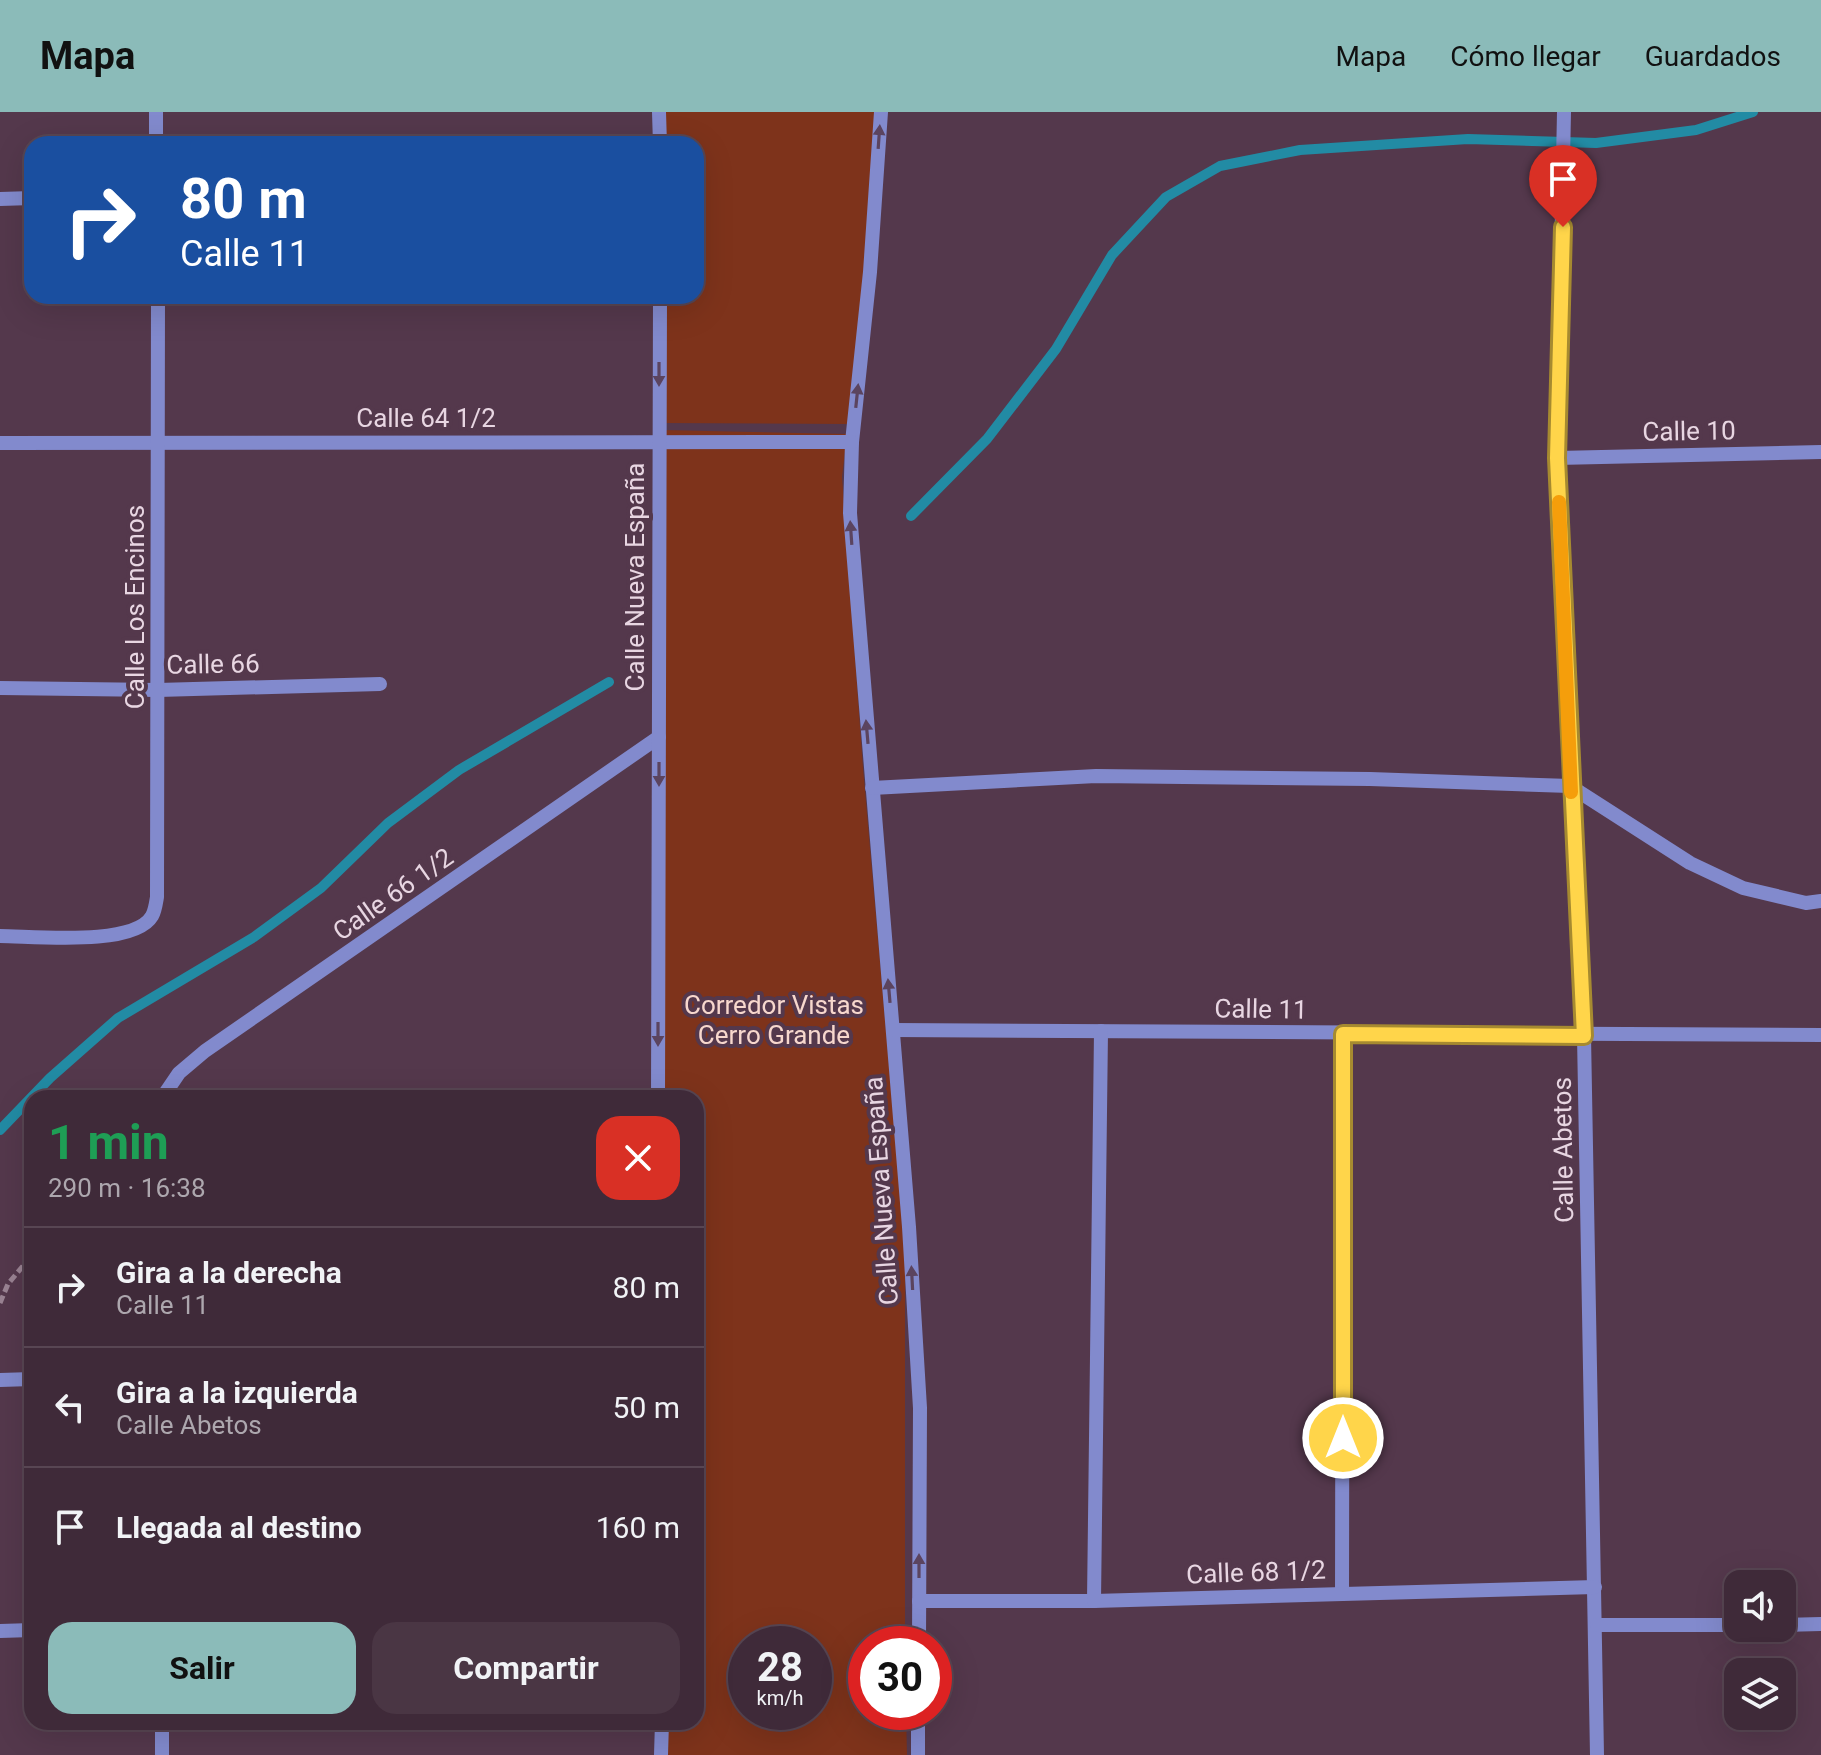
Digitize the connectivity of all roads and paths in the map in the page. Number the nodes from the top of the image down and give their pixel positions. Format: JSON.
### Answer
{"nodes":[{"id":1,"x":156,"y":112,"type":"edge"},
{"id":2,"x":659,"y":112,"type":"edge"},
{"id":3,"x":881,"y":112,"type":"edge"},
{"id":4,"x":1564,"y":112,"type":"edge"},
{"id":5,"x":156,"y":136,"type":"edge"},
{"id":6,"x":660,"y":136,"type":"edge"},
{"id":7,"x":24,"y":198,"type":"edge"},
{"id":8,"x":0,"y":199,"type":"edge"},
{"id":9,"x":158,"y":304,"type":"edge"},
{"id":10,"x":660,"y":304,"type":"edge"},
{"id":11,"x":659,"y":441,"type":"junction"},
{"id":12,"x":852,"y":442,"type":"junction"},
{"id":13,"x":0,"y":443,"type":"edge"},
{"id":14,"x":159,"y":443,"type":"junction"},
{"id":15,"x":1821,"y":452,"type":"edge"},
{"id":16,"x":1557,"y":458,"type":"junction"},
{"id":17,"x":380,"y":684,"type":"dead end"},
{"id":18,"x":0,"y":688,"type":"edge"},
{"id":19,"x":158,"y":690,"type":"junction"},
{"id":20,"x":659,"y":737,"type":"junction"},
{"id":21,"x":1570,"y":786,"type":"junction"},
{"id":22,"x":872,"y":788,"type":"junction"},
{"id":23,"x":1821,"y":901,"type":"edge"},
{"id":24,"x":0,"y":936,"type":"edge"},
{"id":25,"x":893,"y":1030,"type":"junction"},
{"id":26,"x":1101,"y":1031,"type":"junction"},
{"id":27,"x":1343,"y":1034,"type":"junction"},
{"id":28,"x":1821,"y":1035,"type":"edge"},
{"id":29,"x":1584,"y":1036,"type":"junction"},
{"id":30,"x":167,"y":1090,"type":"edge"},
{"id":31,"x":658,"y":1090,"type":"edge"},
{"id":32,"x":24,"y":1265,"type":"edge"},
{"id":33,"x":0,"y":1303,"type":"edge"},
{"id":34,"x":24,"y":1379,"type":"edge"},
{"id":35,"x":0,"y":1380,"type":"edge"},
{"id":36,"x":1595,"y":1587,"type":"junction"},
{"id":37,"x":1342,"y":1594,"type":"junction"},
{"id":38,"x":919,"y":1601,"type":"junction"},
{"id":39,"x":1094,"y":1601,"type":"junction"},
{"id":40,"x":1821,"y":1624,"type":"edge"},
{"id":41,"x":1597,"y":1625,"type":"junction"},
{"id":42,"x":1724,"y":1625,"type":"edge"},
{"id":43,"x":1796,"y":1625,"type":"edge"},
{"id":44,"x":919,"y":1626,"type":"edge"},
{"id":45,"x":24,"y":1630,"type":"edge"},
{"id":46,"x":0,"y":1631,"type":"edge"},
{"id":47,"x":162,"y":1730,"type":"edge"},
{"id":48,"x":662,"y":1730,"type":"edge"},
{"id":49,"x":918,"y":1730,"type":"edge"},
{"id":50,"x":162,"y":1755,"type":"edge"},
{"id":51,"x":661,"y":1755,"type":"edge"},
{"id":52,"x":918,"y":1755,"type":"edge"},
{"id":53,"x":1597,"y":1755,"type":"edge"}],
"edges":[{"from":1,"to":5,"type":"street"},
{"from":2,"to":6,"type":"street"},
{"from":12,"to":3,"type":"street","one_way":true},
{"from":4,"to":16,"type":"street","name":"Calle Abetos"},
{"from":7,"to":8,"type":"street"},
{"from":9,"to":14,"type":"street","name":"Calle Los Encinos"},
{"from":10,"to":11,"type":"street","name":"Calle Nueva España","one_way":true},
{"from":11,"to":12,"type":"street","name":"Calle 64 1/2"},
{"from":11,"to":14,"type":"street","name":"Calle 64 1/2"},
{"from":11,"to":20,"type":"street","name":"Calle Nueva España"},
{"from":22,"to":12,"type":"street","name":"Calle Nueva España","one_way":true},
{"from":13,"to":14,"type":"street","name":"Calle 64 1/2"},
{"from":14,"to":19,"type":"street","name":"Calle Los Encinos"},
{"from":15,"to":16,"type":"street","name":"Calle 10"},
{"from":16,"to":21,"type":"street","name":"Calle Abetos"},
{"from":17,"to":19,"type":"street","name":"Calle 66"},
{"from":18,"to":19,"type":"street","name":"Calle 66"},
{"from":19,"to":24,"type":"street","name":"Calle Los Encinos"},
{"from":20,"to":30,"type":"street","name":"Calle 66 1/2"},
{"from":20,"to":31,"type":"street","name":"Calle Nueva España","one_way":true},
{"from":21,"to":22,"type":"street"},
{"from":21,"to":23,"type":"street"},
{"from":21,"to":29,"type":"street","name":"Calle Abetos"},
{"from":25,"to":22,"type":"street","name":"Calle Nueva España","one_way":true},
{"from":25,"to":26,"type":"street","name":"Calle 11"},
{"from":38,"to":25,"type":"street","name":"Calle Nueva España","one_way":true},
{"from":26,"to":27,"type":"street","name":"Calle 11"},
{"from":26,"to":39,"type":"street"},
{"from":27,"to":29,"type":"street","name":"Calle 11"},
{"from":27,"to":37,"type":"street"},
{"from":28,"to":29,"type":"street","name":"Calle 11"},
{"from":29,"to":36,"type":"street","name":"Calle Abetos"},
{"from":32,"to":33,"type":"path"},
{"from":34,"to":35,"type":"street"},
{"from":36,"to":37,"type":"street","name":"Calle 68 1/2"},
{"from":36,"to":41,"type":"street","name":"Calle Abetos"},
{"from":37,"to":39,"type":"street","name":"Calle 68 1/2"},
{"from":38,"to":39,"type":"street","name":"Calle 68 1/2"},
{"from":38,"to":44,"type":"street","name":"Calle Nueva España"},
{"from":40,"to":43,"type":"street"},
{"from":41,"to":42,"type":"street"},
{"from":41,"to":53,"type":"street","name":"Calle Abetos"},
{"from":45,"to":46,"type":"street"},
{"from":47,"to":50,"type":"street"},
{"from":48,"to":51,"type":"street"},
{"from":49,"to":52,"type":"street"}]}
